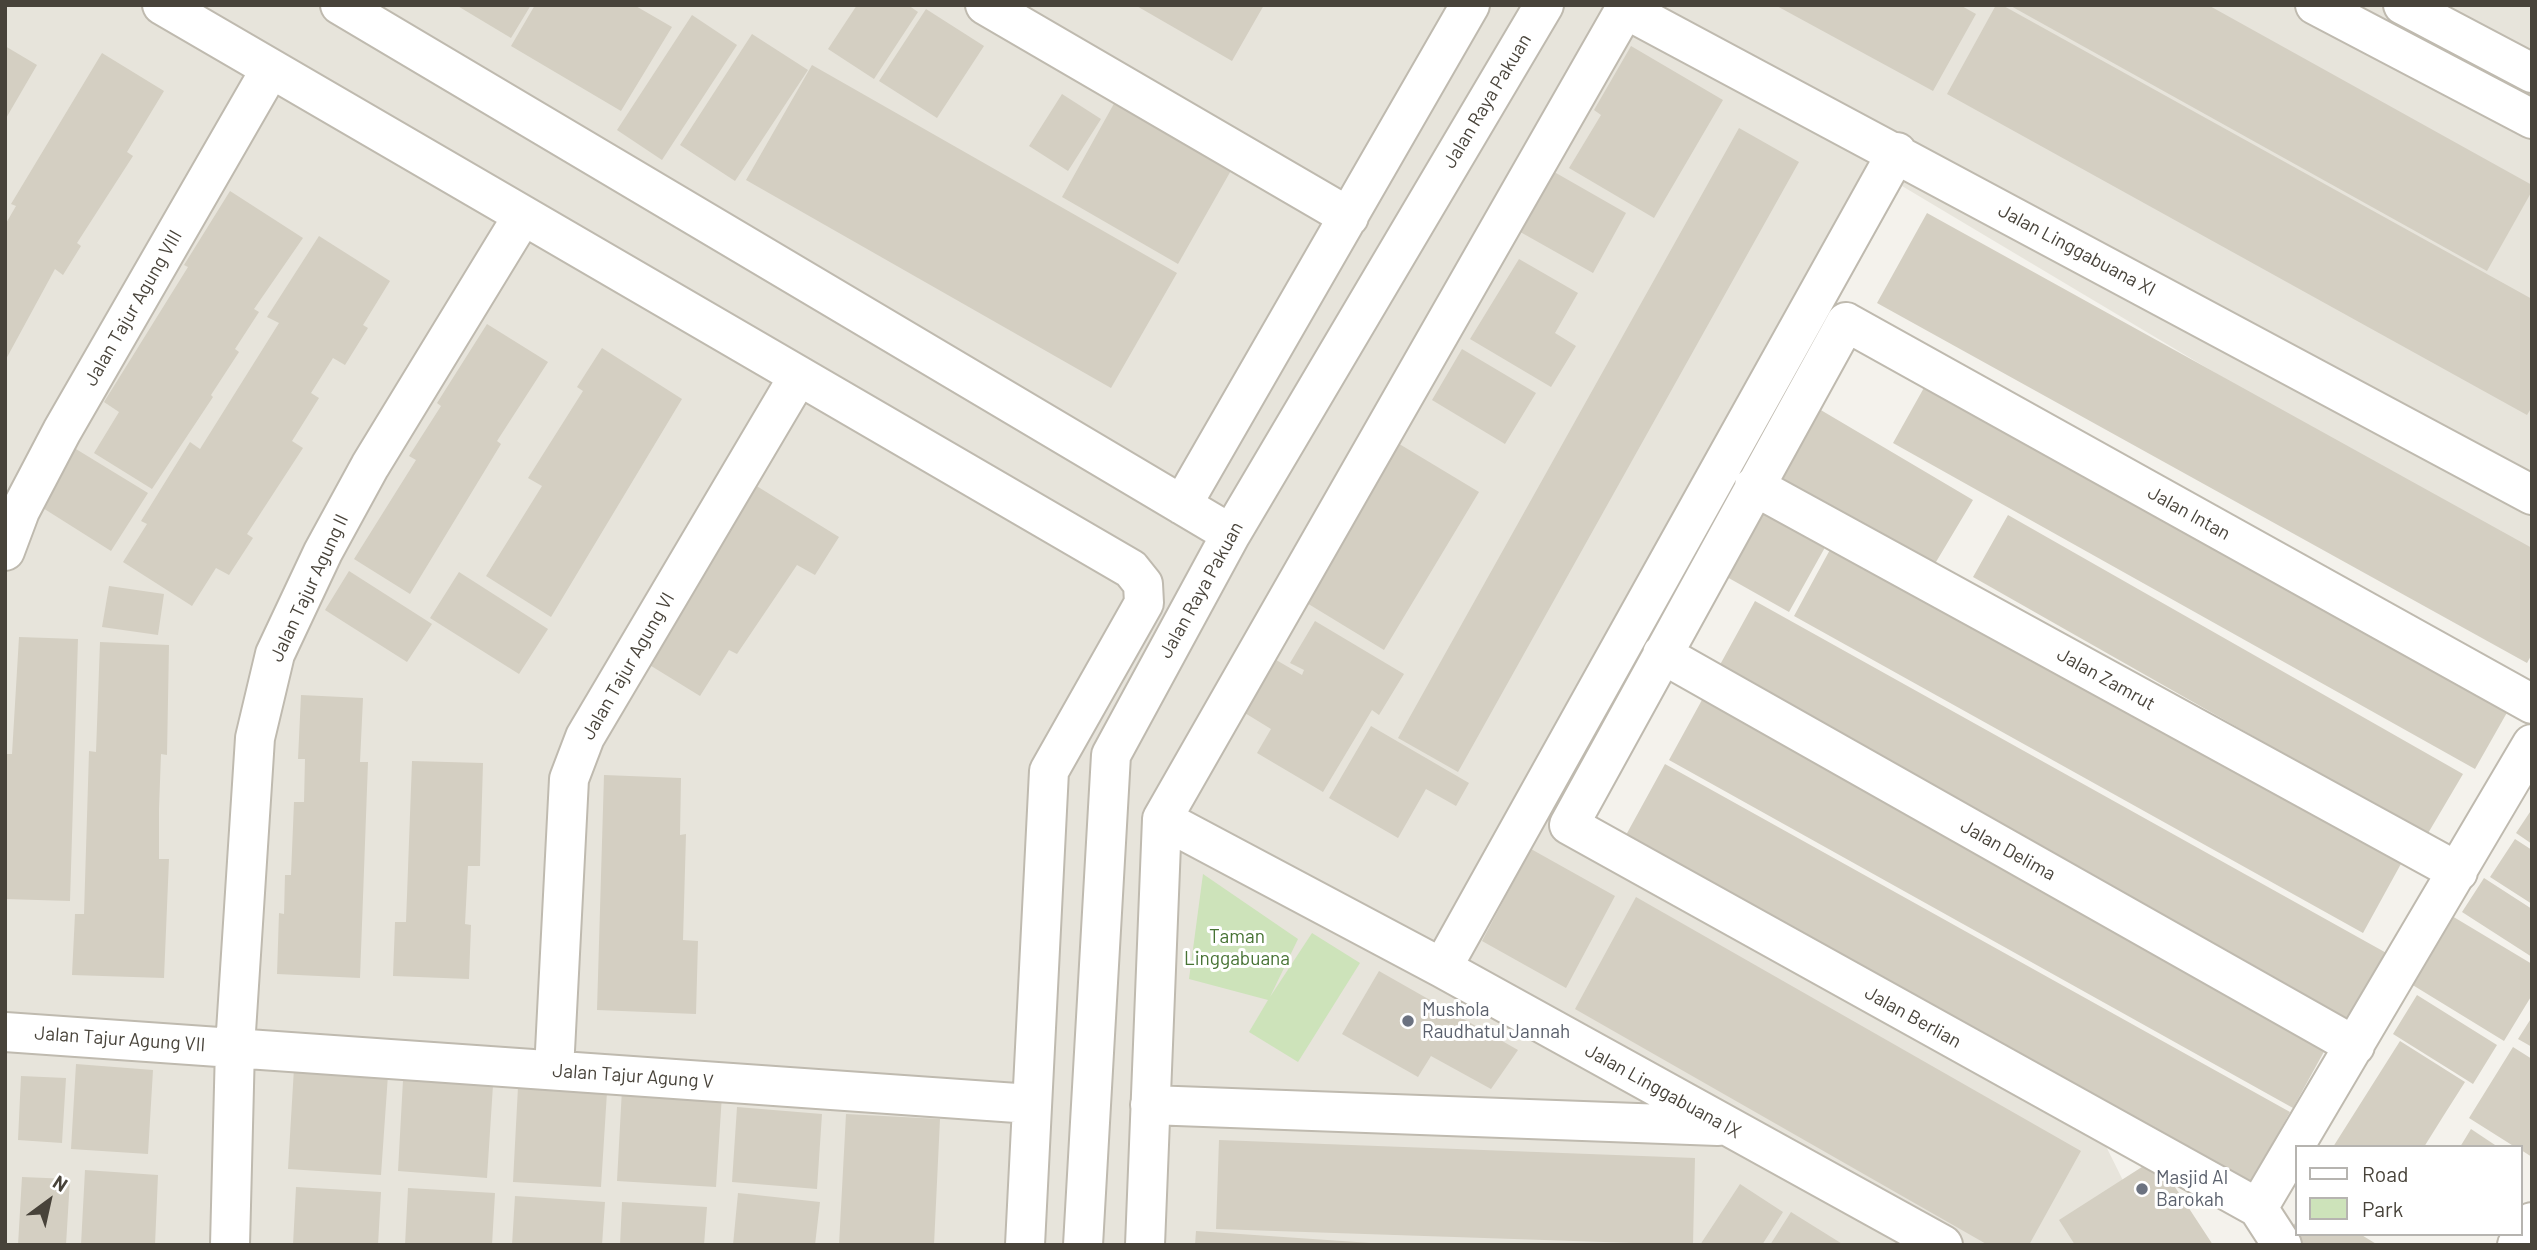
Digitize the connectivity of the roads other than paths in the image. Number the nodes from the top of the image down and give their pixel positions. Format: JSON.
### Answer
{"nodes":[{"id":1,"x":162,"y":5,"type":"edge"},
{"id":2,"x":340,"y":5,"type":"edge"},
{"id":3,"x":985,"y":5,"type":"edge"},
{"id":4,"x":1470,"y":5,"type":"edge"},
{"id":5,"x":1544,"y":5,"type":"edge"},
{"id":6,"x":2315,"y":5,"type":"edge"},
{"id":7,"x":2403,"y":5,"type":"edge"},
{"id":8,"x":1626,"y":7,"type":"edge"},
{"id":9,"x":270,"y":70,"type":"junction"},
{"id":10,"x":2532,"y":73,"type":"edge"},
{"id":11,"x":2532,"y":119,"type":"edge"},
{"id":12,"x":1897,"y":152,"type":"junction"},
{"id":13,"x":522,"y":217,"type":"junction"},
{"id":14,"x":1349,"y":217,"type":"junction"},
{"id":15,"x":798,"y":377,"type":"junction"},
{"id":16,"x":1754,"y":486,"type":"junction"},
{"id":17,"x":2532,"y":495,"type":"edge"},
{"id":18,"x":1182,"y":505,"type":"junction"},
{"id":19,"x":1231,"y":534,"type":"junction"},
{"id":20,"x":5,"y":551,"type":"edge"},
{"id":21,"x":1662,"y":654,"type":"junction"},
{"id":22,"x":2532,"y":704,"type":"edge"},
{"id":23,"x":2532,"y":744,"type":"edge"},
{"id":24,"x":1162,"y":819,"type":"junction"},
{"id":25,"x":2458,"y":872,"type":"junction"},
{"id":26,"x":1442,"y":968,"type":"junction"},
{"id":27,"x":5,"y":1032,"type":"edge"},
{"id":28,"x":2355,"y":1046,"type":"junction"},
{"id":29,"x":235,"y":1047,"type":"junction"},
{"id":30,"x":554,"y":1070,"type":"junction"},
{"id":31,"x":1031,"y":1104,"type":"junction"},
{"id":32,"x":1150,"y":1105,"type":"junction"},
{"id":33,"x":1725,"y":1126,"type":"junction"},
{"id":34,"x":2258,"y":1208,"type":"junction"},
{"id":35,"x":230,"y":1245,"type":"edge"},
{"id":36,"x":1025,"y":1245,"type":"edge"},
{"id":37,"x":1083,"y":1245,"type":"edge"},
{"id":38,"x":1145,"y":1245,"type":"edge"},
{"id":39,"x":1942,"y":1245,"type":"edge"},
{"id":40,"x":2282,"y":1245,"type":"edge"}],
"edges":[{"from":1,"to":9,"type":"street"},
{"from":2,"to":18,"type":"street"},
{"from":3,"to":14,"type":"street"},
{"from":4,"to":14,"type":"street"},
{"from":5,"to":19,"type":"street","name":"Jalan Raya Pakuan"},
{"from":6,"to":11,"type":"street"},
{"from":7,"to":10,"type":"street"},
{"from":8,"to":12,"type":"street","name":"Jalan Linggabuana XI"},
{"from":8,"to":24,"type":"street"},
{"from":9,"to":13,"type":"street"},
{"from":9,"to":20,"type":"street","name":"Jalan Tajur Agung VIII"},
{"from":12,"to":17,"type":"street","name":"Jalan Linggabuana XI"},
{"from":12,"to":26,"type":"street"},
{"from":13,"to":15,"type":"street"},
{"from":13,"to":29,"type":"street","name":"Jalan Tajur Agung II"},
{"from":14,"to":18,"type":"street"},
{"from":15,"to":30,"type":"street","name":"Jalan Tajur Agung VI"},
{"from":15,"to":31,"type":"street"},
{"from":16,"to":21,"type":"street"},
{"from":16,"to":22,"type":"street","name":"Jalan Intan"},
{"from":16,"to":25,"type":"street","name":"Jalan Zamrut"},
{"from":18,"to":19,"type":"street"},
{"from":19,"to":37,"type":"street","name":"Jalan Raya Pakuan"},
{"from":21,"to":28,"type":"street","name":"Jalan Delima"},
{"from":21,"to":34,"type":"street","name":"Jalan Berlian"},
{"from":23,"to":25,"type":"street"},
{"from":24,"to":26,"type":"street","name":"Jalan Linggabuana IX"},
{"from":24,"to":32,"type":"street"},
{"from":25,"to":28,"type":"street"},
{"from":26,"to":33,"type":"street","name":"Jalan Linggabuana IX"},
{"from":27,"to":29,"type":"street","name":"Jalan Tajur Agung VII"},
{"from":28,"to":34,"type":"street"},
{"from":29,"to":30,"type":"street","name":"Jalan Tajur Agung V"},
{"from":29,"to":35,"type":"street","name":"Jalan Tajur Agung II"},
{"from":30,"to":31,"type":"street","name":"Jalan Tajur Agung V"},
{"from":31,"to":36,"type":"street"},
{"from":32,"to":33,"type":"street"},
{"from":32,"to":38,"type":"street"},
{"from":33,"to":39,"type":"street","name":"Jalan Linggabuana IX"},
{"from":34,"to":40,"type":"street"}]}
